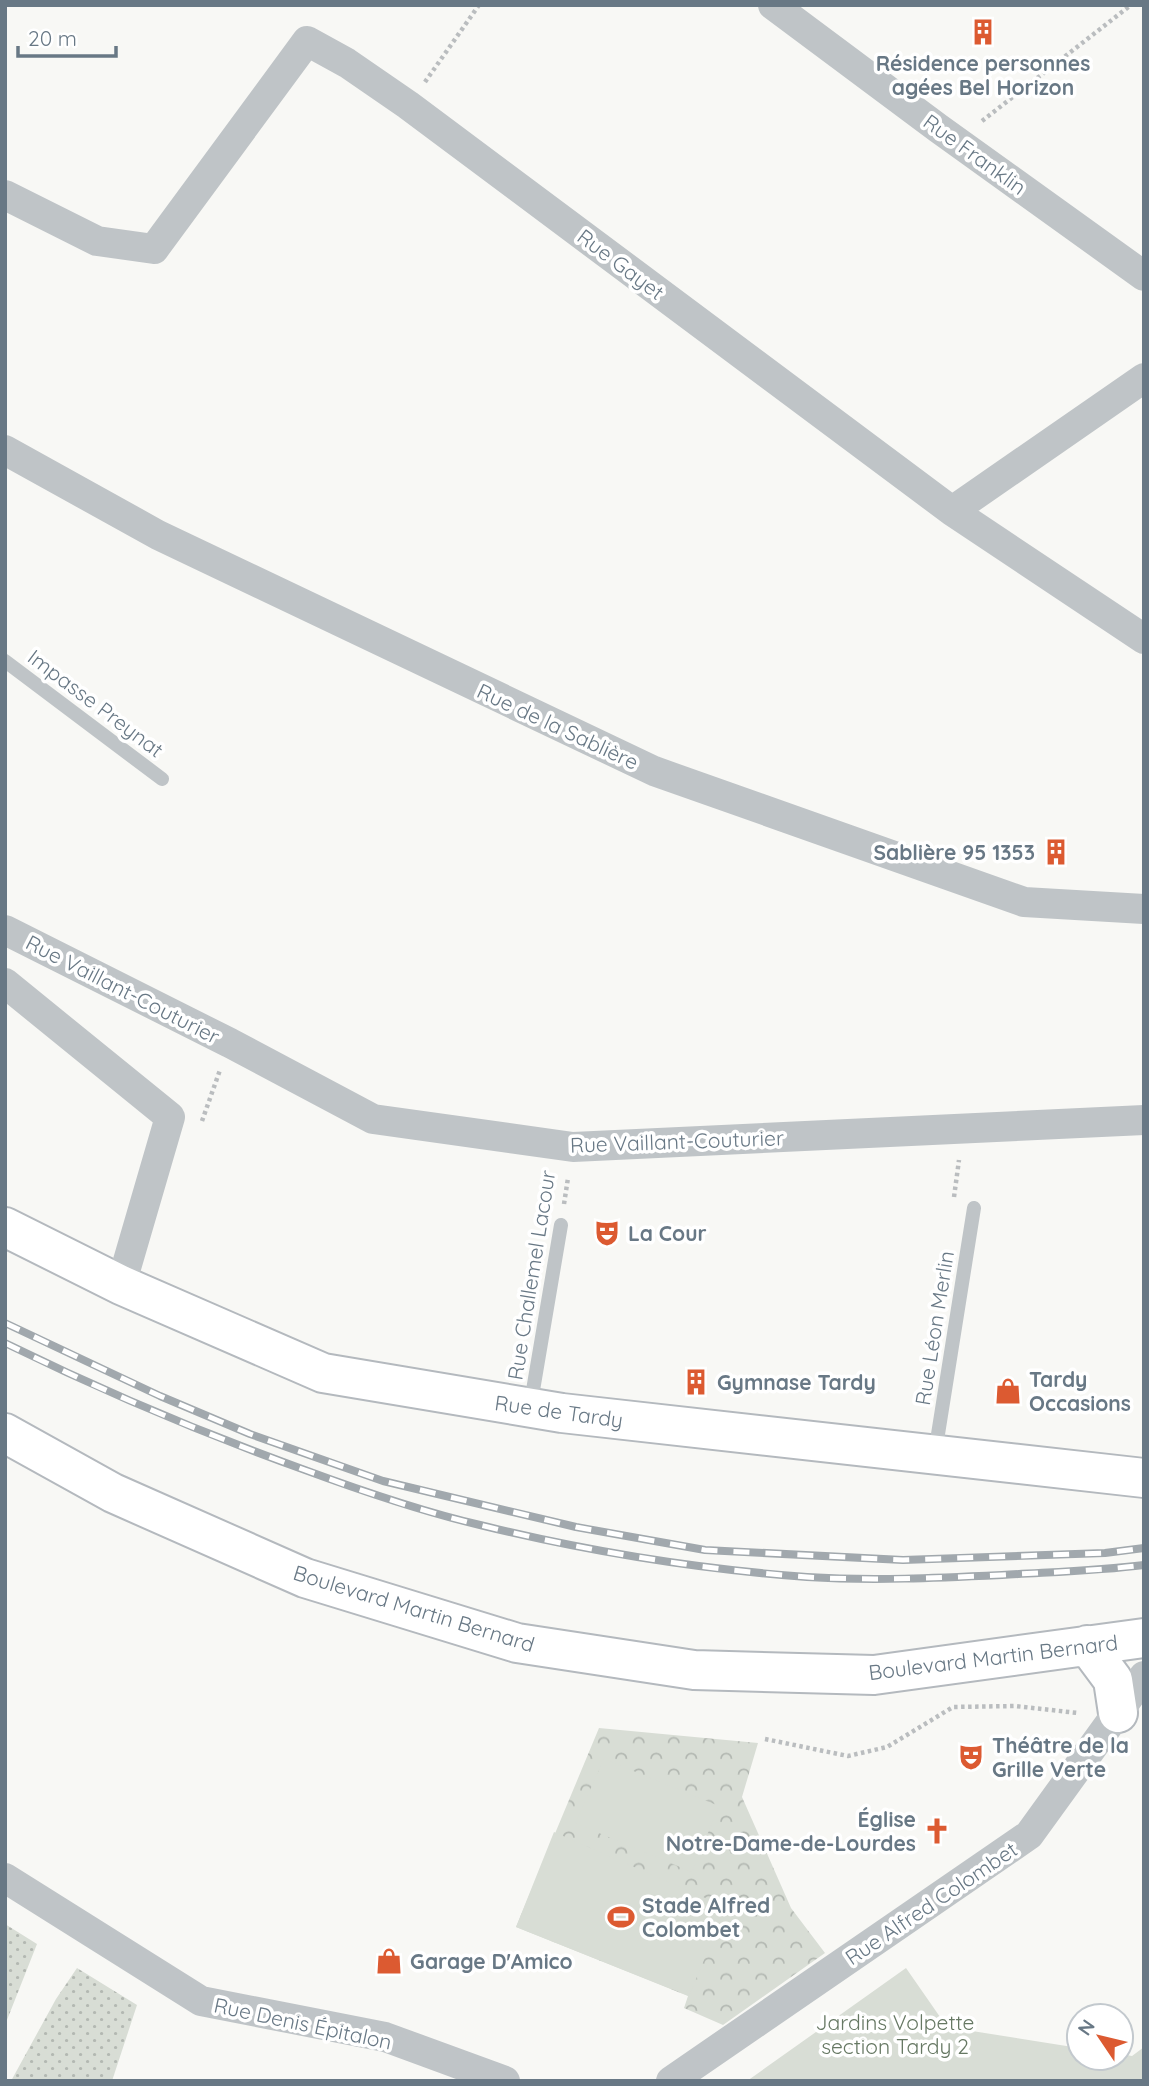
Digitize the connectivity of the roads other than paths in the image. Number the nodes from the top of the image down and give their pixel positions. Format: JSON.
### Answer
{"nodes":[{"id":1,"x":773,"y":5,"type":"edge"},
{"id":2,"x":5,"y":195,"type":"edge"},
{"id":3,"x":1144,"y":275,"type":"edge"},
{"id":4,"x":1144,"y":378,"type":"edge"},
{"id":5,"x":5,"y":450,"type":"edge"},
{"id":6,"x":952,"y":511,"type":"junction"},
{"id":7,"x":1144,"y":639,"type":"edge"},
{"id":8,"x":5,"y":661,"type":"edge"},
{"id":9,"x":162,"y":779,"type":"dead end"},
{"id":10,"x":1144,"y":909,"type":"edge"},
{"id":11,"x":5,"y":930,"type":"edge"},
{"id":12,"x":5,"y":983,"type":"edge"},
{"id":13,"x":1144,"y":1120,"type":"edge"},
{"id":14,"x":974,"y":1208,"type":"dead end"},
{"id":15,"x":561,"y":1225,"type":"road end"},
{"id":16,"x":5,"y":1227,"type":"edge"},
{"id":17,"x":121,"y":1285,"type":"junction"},
{"id":18,"x":530,"y":1409,"type":"junction"},
{"id":19,"x":5,"y":1433,"type":"edge"},
{"id":20,"x":935,"y":1454,"type":"junction"},
{"id":21,"x":1144,"y":1478,"type":"edge"},
{"id":22,"x":1144,"y":1638,"type":"edge"},
{"id":23,"x":1087,"y":1645,"type":"junction"},
{"id":24,"x":1144,"y":1676,"type":"edge"},
{"id":25,"x":1116,"y":1715,"type":"junction"},
{"id":26,"x":5,"y":1878,"type":"edge"},
{"id":27,"x":505,"y":2081,"type":"edge"},
{"id":28,"x":671,"y":2081,"type":"edge"}],
"edges":[{"from":1,"to":3,"type":"street","name":"Rue Franklin"},
{"from":2,"to":6,"type":"street","name":"Rue Gayet"},
{"from":4,"to":6,"type":"street"},
{"from":5,"to":10,"type":"street","name":"Rue de la Sablière"},
{"from":6,"to":7,"type":"street","name":"Rue Gayet"},
{"from":8,"to":9,"type":"lane","name":"Impasse Preynat"},
{"from":11,"to":13,"type":"street","name":"Rue Vaillant-Couturier"},
{"from":12,"to":17,"type":"street"},
{"from":14,"to":20,"type":"lane","name":"Rue Léon Merlin"},
{"from":15,"to":18,"type":"lane","name":"Rue Challemel Lacour"},
{"from":16,"to":17,"type":"main road","name":"Rue de Tardy"},
{"from":17,"to":18,"type":"main road","name":"Rue de Tardy"},
{"from":18,"to":20,"type":"main road","name":"Rue de Tardy"},
{"from":19,"to":23,"type":"main road","name":"Boulevard Martin Bernard"},
{"from":20,"to":21,"type":"main road","name":"Rue de Tardy"},
{"from":22,"to":23,"type":"main road","name":"Boulevard Martin Bernard"},
{"from":23,"to":25,"type":"main road"},
{"from":24,"to":25,"type":"street","name":"Rue Alfred Colombet"},
{"from":25,"to":28,"type":"street","name":"Rue Alfred Colombet"},
{"from":26,"to":27,"type":"street","name":"Rue Denis Épitalon"}]}
